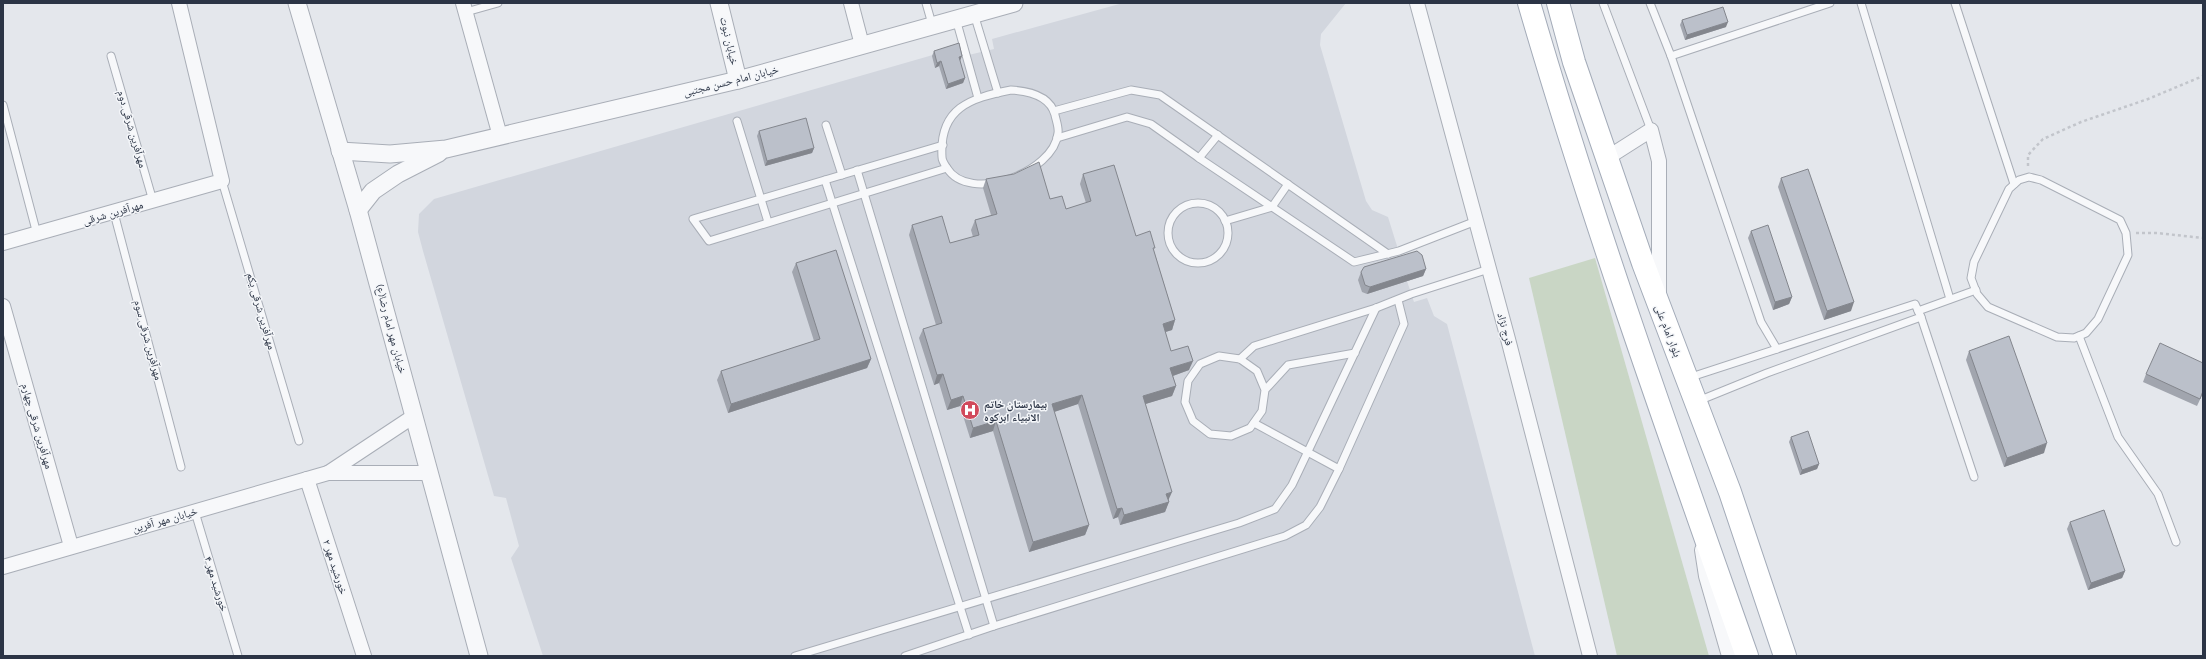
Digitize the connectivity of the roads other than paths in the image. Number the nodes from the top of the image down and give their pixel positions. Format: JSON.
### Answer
{"nodes":[{"id":1,"x":179,"y":3,"type":"edge"},
{"id":2,"x":297,"y":3,"type":"edge"},
{"id":3,"x":498,"y":3,"type":"edge"},
{"id":4,"x":719,"y":3,"type":"edge"},
{"id":5,"x":851,"y":3,"type":"edge"},
{"id":6,"x":926,"y":3,"type":"edge"},
{"id":7,"x":1014,"y":3,"type":"edge"},
{"id":8,"x":1417,"y":3,"type":"edge"},
{"id":9,"x":1530,"y":3,"type":"edge"},
{"id":10,"x":1558,"y":3,"type":"edge"},
{"id":11,"x":1602,"y":3,"type":"edge"},
{"id":12,"x":1650,"y":3,"type":"edge"},
{"id":13,"x":1830,"y":3,"type":"edge"},
{"id":14,"x":1861,"y":3,"type":"edge"},
{"id":15,"x":1954,"y":3,"type":"edge"},
{"id":16,"x":465,"y":8,"type":"edge"},
{"id":17,"x":974,"y":14,"type":"junction"},
{"id":18,"x":956,"y":19,"type":"junction"},
{"id":19,"x":932,"y":24,"type":"junction"},
{"id":20,"x":862,"y":45,"type":"junction"},
{"id":21,"x":111,"y":56,"type":"dead end"},
{"id":22,"x":1671,"y":56,"type":"junction"},
{"id":23,"x":738,"y":80,"type":"junction"},
{"id":24,"x":998,"y":93,"type":"junction"},
{"id":25,"x":978,"y":98,"type":"junction"},
{"id":26,"x":3,"y":105,"type":"edge"},
{"id":27,"x":1054,"y":111,"type":"junction"},
{"id":28,"x":736,"y":121,"type":"dead end"},
{"id":29,"x":826,"y":126,"type":"dead end"},
{"id":30,"x":1651,"y":130,"type":"junction"},
{"id":31,"x":1218,"y":135,"type":"junction"},
{"id":32,"x":500,"y":136,"type":"junction"},
{"id":33,"x":1057,"y":138,"type":"junction"},
{"id":34,"x":943,"y":145,"type":"junction"},
{"id":35,"x":446,"y":150,"type":"junction"},
{"id":36,"x":340,"y":151,"type":"junction"},
{"id":37,"x":1199,"y":158,"type":"junction"},
{"id":38,"x":1607,"y":158,"type":"junction"},
{"id":39,"x":947,"y":168,"type":"junction"},
{"id":40,"x":857,"y":170,"type":"junction"},
{"id":41,"x":842,"y":175,"type":"junction"},
{"id":42,"x":826,"y":180,"type":"junction"},
{"id":43,"x":222,"y":181,"type":"junction"},
{"id":44,"x":1288,"y":184,"type":"junction"},
{"id":45,"x":2014,"y":184,"type":"junction"},
{"id":46,"x":864,"y":193,"type":"junction"},
{"id":47,"x":761,"y":199,"type":"junction"},
{"id":48,"x":153,"y":202,"type":"junction"},
{"id":49,"x":833,"y":203,"type":"junction"},
{"id":50,"x":1272,"y":207,"type":"junction"},
{"id":51,"x":358,"y":210,"type":"junction"},
{"id":52,"x":114,"y":213,"type":"junction"},
{"id":53,"x":1226,"y":221,"type":"junction"},
{"id":54,"x":1476,"y":221,"type":"junction"},
{"id":55,"x":768,"y":222,"type":"junction"},
{"id":56,"x":1629,"y":224,"type":"junction"},
{"id":57,"x":37,"y":234,"type":"junction"},
{"id":58,"x":1602,"y":234,"type":"junction"},
{"id":59,"x":3,"y":243,"type":"edge"},
{"id":60,"x":1388,"y":254,"type":"junction"},
{"id":61,"x":1489,"y":269,"type":"junction"},
{"id":62,"x":1976,"y":290,"type":"junction"},
{"id":63,"x":1950,"y":299,"type":"junction"},
{"id":64,"x":1398,"y":300,"type":"junction"},
{"id":65,"x":3,"y":306,"type":"edge"},
{"id":66,"x":1659,"y":306,"type":"junction"},
{"id":67,"x":1376,"y":308,"type":"junction"},
{"id":68,"x":1919,"y":314,"type":"junction"},
{"id":69,"x":2079,"y":336,"type":"junction"},
{"id":70,"x":1776,"y":349,"type":"junction"},
{"id":71,"x":1355,"y":353,"type":"junction"},
{"id":72,"x":1240,"y":359,"type":"junction"},
{"id":73,"x":1687,"y":378,"type":"junction"},
{"id":74,"x":1265,"y":390,"type":"junction"},
{"id":75,"x":1696,"y":401,"type":"junction"},
{"id":76,"x":414,"y":416,"type":"junction"},
{"id":77,"x":1254,"y":423,"type":"junction"},
{"id":78,"x":299,"y":441,"type":"dead end"},
{"id":79,"x":1308,"y":452,"type":"junction"},
{"id":80,"x":181,"y":467,"type":"dead end"},
{"id":81,"x":1339,"y":470,"type":"junction"},
{"id":82,"x":328,"y":473,"type":"junction"},
{"id":83,"x":430,"y":473,"type":"junction"},
{"id":84,"x":1974,"y":477,"type":"dead end"},
{"id":85,"x":307,"y":479,"type":"junction"},
{"id":86,"x":195,"y":512,"type":"junction"},
{"id":87,"x":1697,"y":514,"type":"junction"},
{"id":88,"x":2176,"y":542,"type":"dead end"},
{"id":89,"x":71,"y":546,"type":"junction"},
{"id":90,"x":3,"y":567,"type":"edge"},
{"id":91,"x":986,"y":599,"type":"junction"},
{"id":92,"x":960,"y":607,"type":"junction"},
{"id":93,"x":994,"y":626,"type":"junction"},
{"id":94,"x":969,"y":635,"type":"junction"},
{"id":95,"x":238,"y":656,"type":"edge"},
{"id":96,"x":364,"y":656,"type":"edge"},
{"id":97,"x":480,"y":656,"type":"edge"},
{"id":98,"x":795,"y":656,"type":"edge"},
{"id":99,"x":905,"y":656,"type":"edge"},
{"id":100,"x":1590,"y":656,"type":"edge"},
{"id":101,"x":1729,"y":656,"type":"edge"},
{"id":102,"x":1747,"y":656,"type":"edge"},
{"id":103,"x":1785,"y":656,"type":"edge"}],
"edges":[{"from":1,"to":43,"type":"street"},
{"from":2,"to":36,"type":"street","name":"خیابان مهر امام رضا(ع)"},
{"from":3,"to":16,"type":"lane"},
{"from":4,"to":23,"type":"street","name":"خیابان نبوت"},
{"from":5,"to":20,"type":"street"},
{"from":6,"to":19,"type":"lane"},
{"from":7,"to":17,"type":"street","name":"خیابان امام حسن مجتبی"},
{"from":8,"to":54,"type":"street","name":"فرج نژاد"},
{"from":9,"to":58,"type":"main road"},
{"from":10,"to":38,"type":"main road","name":"بلوار امام علی"},
{"from":11,"to":30,"type":"lane"},
{"from":12,"to":22,"type":"lane"},
{"from":13,"to":22,"type":"lane"},
{"from":14,"to":63,"type":"lane"},
{"from":15,"to":45,"type":"lane"},
{"from":16,"to":32,"type":"street"},
{"from":17,"to":18,"type":"street","name":"خیابان امام حسن مجتبی"},
{"from":17,"to":24,"type":"lane"},
{"from":18,"to":19,"type":"street","name":"خیابان امام حسن مجتبی"},
{"from":18,"to":25,"type":"lane"},
{"from":19,"to":20,"type":"street","name":"خیابان امام حسن مجتبی"},
{"from":20,"to":23,"type":"street","name":"خیابان امام حسن مجتبی"},
{"from":21,"to":48,"type":"lane","name":"مهرآفرین شرقی دوم"},
{"from":22,"to":70,"type":"lane"},
{"from":23,"to":32,"type":"street","name":"خیابان امام حسن مجتبی"},
{"from":24,"to":25,"type":"lane"},
{"from":24,"to":27,"type":"lane"},
{"from":25,"to":34,"type":"lane"},
{"from":26,"to":57,"type":"lane"},
{"from":27,"to":31,"type":"lane"},
{"from":27,"to":33,"type":"lane"},
{"from":28,"to":47,"type":"lane"},
{"from":29,"to":41,"type":"lane"},
{"from":30,"to":38,"type":"street"},
{"from":30,"to":66,"type":"street"},
{"from":31,"to":37,"type":"lane"},
{"from":31,"to":44,"type":"lane"},
{"from":32,"to":35,"type":"street","name":"خیابان امام حسن مجتبی"},
{"from":33,"to":37,"type":"lane"},
{"from":33,"to":39,"type":"lane"},
{"from":34,"to":39,"type":"lane"},
{"from":34,"to":40,"type":"lane"},
{"from":35,"to":36,"type":"street","name":"خیابان امام حسن مجتبی"},
{"from":35,"to":51,"type":"street","name":"خیابان امام حسن مجتبی"},
{"from":36,"to":51,"type":"street","name":"خیابان مهر امام رضا(ع)"},
{"from":37,"to":50,"type":"lane"},
{"from":38,"to":56,"type":"main road","name":"بلوار امام علی"},
{"from":39,"to":46,"type":"lane"},
{"from":40,"to":41,"type":"lane"},
{"from":40,"to":46,"type":"lane"},
{"from":41,"to":42,"type":"lane"},
{"from":42,"to":47,"type":"lane"},
{"from":42,"to":49,"type":"lane"},
{"from":43,"to":48,"type":"street","name":"مهرآفرین شرقی"},
{"from":43,"to":78,"type":"lane","name":"مهرآفرین شرقی یکم"},
{"from":44,"to":50,"type":"lane"},
{"from":44,"to":60,"type":"lane"},
{"from":45,"to":62,"type":"lane"},
{"from":45,"to":69,"type":"lane"},
{"from":46,"to":49,"type":"lane"},
{"from":46,"to":91,"type":"lane"},
{"from":47,"to":55,"type":"lane"},
{"from":47,"to":55,"type":"lane"},
{"from":48,"to":52,"type":"street","name":"مهرآفرین شرقی"},
{"from":49,"to":55,"type":"lane"},
{"from":49,"to":92,"type":"lane"},
{"from":50,"to":53,"type":"lane"},
{"from":50,"to":60,"type":"lane"},
{"from":51,"to":76,"type":"street","name":"خیابان مهر امام رضا(ع)"},
{"from":52,"to":57,"type":"street","name":"مهرآفرین شرقی"},
{"from":52,"to":80,"type":"lane","name":"مهرآفرین شرقی سوم"},
{"from":53,"to":53,"type":"lane"},
{"from":54,"to":60,"type":"lane"},
{"from":54,"to":61,"type":"street","name":"فرج نژاد"},
{"from":56,"to":58,"type":"main road"},
{"from":56,"to":66,"type":"main road","name":"بلوار امام علی"},
{"from":57,"to":59,"type":"street","name":"مهرآفرین شرقی"},
{"from":58,"to":87,"type":"main road"},
{"from":61,"to":64,"type":"lane"},
{"from":61,"to":100,"type":"street","name":"فرج نژاد"},
{"from":62,"to":63,"type":"lane"},
{"from":62,"to":69,"type":"lane"},
{"from":63,"to":68,"type":"lane"},
{"from":64,"to":67,"type":"lane"},
{"from":64,"to":81,"type":"lane"},
{"from":65,"to":89,"type":"street","name":"مهرآفرین شرقی چهارم"},
{"from":66,"to":73,"type":"main road","name":"بلوار امام علی"},
{"from":67,"to":71,"type":"lane"},
{"from":67,"to":72,"type":"lane"},
{"from":68,"to":70,"type":"lane"},
{"from":68,"to":75,"type":"lane"},
{"from":68,"to":84,"type":"lane"},
{"from":69,"to":88,"type":"lane"},
{"from":70,"to":73,"type":"lane"},
{"from":71,"to":74,"type":"lane"},
{"from":71,"to":79,"type":"lane"},
{"from":72,"to":74,"type":"lane"},
{"from":72,"to":77,"type":"lane"},
{"from":73,"to":75,"type":"main road","name":"بلوار امام علی"},
{"from":74,"to":77,"type":"lane"},
{"from":75,"to":103,"type":"main road","name":"بلوار امام علی"},
{"from":76,"to":82,"type":"street","name":"خیابان مهر آفرین"},
{"from":76,"to":83,"type":"street","name":"خیابان مهر امام رضا(ع)"},
{"from":77,"to":79,"type":"lane"},
{"from":79,"to":81,"type":"lane"},
{"from":79,"to":91,"type":"lane"},
{"from":81,"to":93,"type":"lane"},
{"from":82,"to":83,"type":"street","name":"خیابان مهر آفرین"},
{"from":82,"to":85,"type":"street","name":"خیابان مهر آفرین"},
{"from":83,"to":97,"type":"street","name":"خیابان مهر امام رضا(ع)"},
{"from":85,"to":86,"type":"street","name":"خیابان مهر آفرین"},
{"from":85,"to":96,"type":"street","name":"خورشید مهر ۲"},
{"from":86,"to":89,"type":"street","name":"خیابان مهر آفرین"},
{"from":86,"to":95,"type":"lane","name":"خورشید مهر ۴"},
{"from":87,"to":101,"type":"street"},
{"from":87,"to":102,"type":"main road"},
{"from":89,"to":90,"type":"street","name":"خیابان مهر آفرین"},
{"from":91,"to":92,"type":"lane"},
{"from":91,"to":93,"type":"lane"},
{"from":92,"to":94,"type":"lane"},
{"from":92,"to":98,"type":"lane"},
{"from":93,"to":94,"type":"lane"},
{"from":94,"to":99,"type":"lane"}]}
